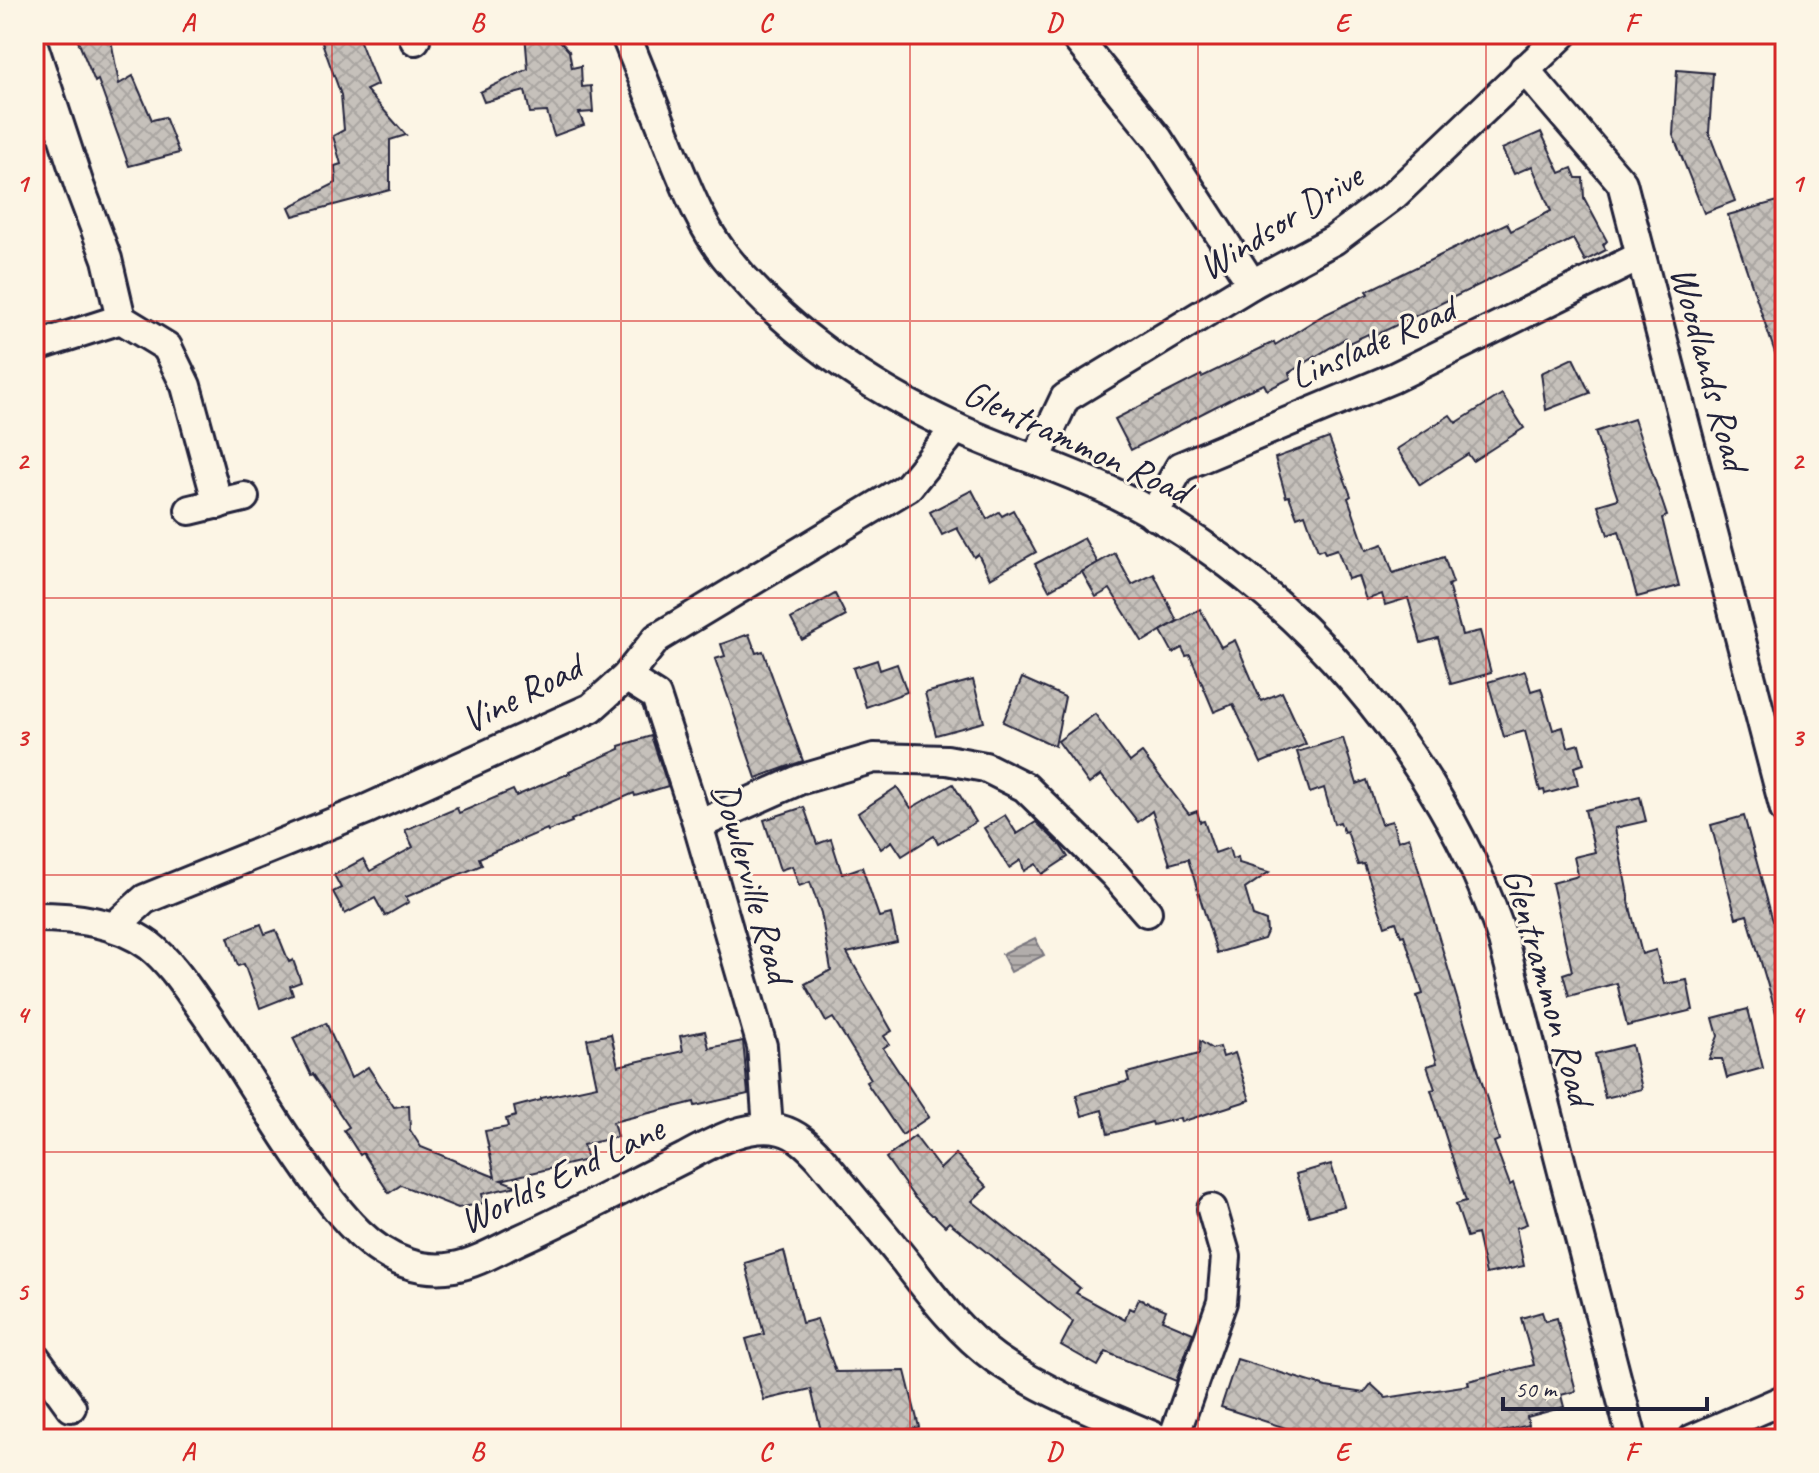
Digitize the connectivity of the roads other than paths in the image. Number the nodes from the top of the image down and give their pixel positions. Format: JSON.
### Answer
{"nodes":[{"id":1,"x":625,"y":34,"type":"edge"},
{"id":2,"x":1073,"y":34,"type":"edge"},
{"id":3,"x":1563,"y":34,"type":"edge"},
{"id":4,"x":34,"y":48,"type":"edge"},
{"id":5,"x":1524,"y":69,"type":"junction"},
{"id":6,"x":1641,"y":256,"type":"junction"},
{"id":7,"x":1252,"y":284,"type":"junction"},
{"id":8,"x":121,"y":319,"type":"junction"},
{"id":9,"x":34,"y":347,"type":"edge"},
{"id":10,"x":956,"y":428,"type":"junction"},
{"id":11,"x":1036,"y":459,"type":"junction"},
{"id":12,"x":190,"y":510,"type":"dead end"},
{"id":13,"x":1153,"y":515,"type":"junction"},
{"id":14,"x":626,"y":677,"type":"junction"},
{"id":15,"x":1785,"y":810,"type":"edge"},
{"id":16,"x":698,"y":825,"type":"junction"},
{"id":17,"x":1147,"y":912,"type":"dead end"},
{"id":18,"x":34,"y":917,"type":"edge"},
{"id":19,"x":114,"y":927,"type":"junction"},
{"id":20,"x":768,"y":1128,"type":"junction"},
{"id":21,"x":1212,"y":1209,"type":"dead end"},
{"id":22,"x":34,"y":1356,"type":"edge"},
{"id":23,"x":1785,"y":1399,"type":"edge"},
{"id":24,"x":71,"y":1407,"type":"dead end"},
{"id":25,"x":1160,"y":1439,"type":"edge"},
{"id":26,"x":1173,"y":1439,"type":"edge"},
{"id":27,"x":1632,"y":1439,"type":"edge"},
{"id":28,"x":1693,"y":1439,"type":"edge"}],
"edges":[{"from":1,"to":10,"type":"street","name":"Glentrammon Road"},
{"from":2,"to":7,"type":"street"},
{"from":3,"to":5,"type":"street","name":"Windsor Drive"},
{"from":4,"to":8,"type":"street"},
{"from":5,"to":6,"type":"street","name":"Woodlands Road"},
{"from":5,"to":7,"type":"street","name":"Windsor Drive"},
{"from":6,"to":13,"type":"street","name":"Linslade Road"},
{"from":6,"to":15,"type":"street","name":"Woodlands Road"},
{"from":7,"to":11,"type":"street","name":"Windsor Drive"},
{"from":8,"to":9,"type":"street"},
{"from":8,"to":12,"type":"street"},
{"from":10,"to":11,"type":"street","name":"Glentrammon Road"},
{"from":10,"to":14,"type":"street","name":"Vine Road"},
{"from":11,"to":13,"type":"street","name":"Glentrammon Road"},
{"from":13,"to":27,"type":"street","name":"Glentrammon Road"},
{"from":14,"to":16,"type":"street","name":"Dowlerville Road"},
{"from":14,"to":19,"type":"street","name":"Vine Road"},
{"from":16,"to":17,"type":"street"},
{"from":16,"to":20,"type":"street","name":"Dowlerville Road"},
{"from":18,"to":19,"type":"street","name":"Worlds End Lane"},
{"from":19,"to":20,"type":"street","name":"Worlds End Lane"},
{"from":20,"to":25,"type":"street"},
{"from":21,"to":26,"type":"street"},
{"from":22,"to":24,"type":"street"},
{"from":23,"to":28,"type":"street"}]}
